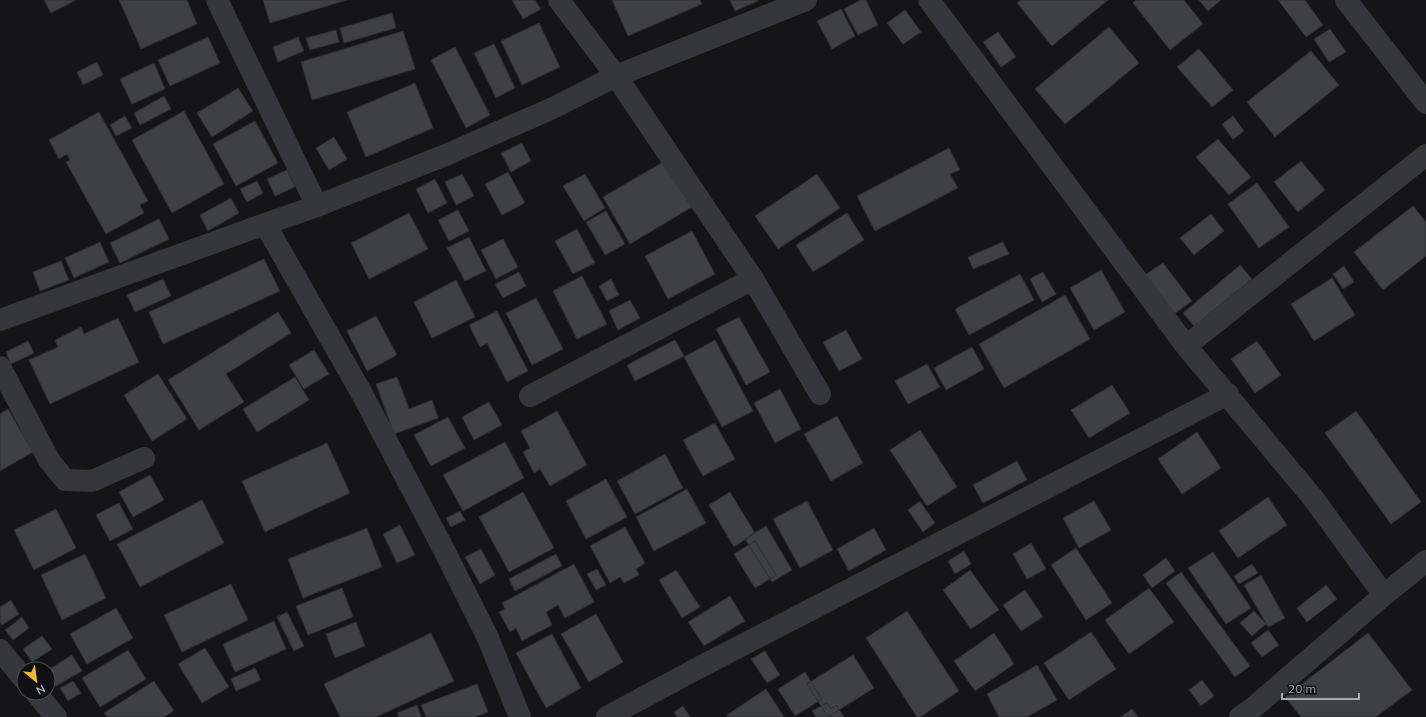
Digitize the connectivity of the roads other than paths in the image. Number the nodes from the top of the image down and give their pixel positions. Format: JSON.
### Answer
{"nodes":[{"id":1,"x":217,"y":0,"type":"edge"},
{"id":2,"x":559,"y":0,"type":"edge"},
{"id":3,"x":806,"y":0,"type":"edge"},
{"id":4,"x":929,"y":0,"type":"edge"},
{"id":5,"x":1346,"y":0,"type":"edge"},
{"id":6,"x":616,"y":76,"type":"junction"},
{"id":7,"x":1426,"y":103,"type":"edge"},
{"id":8,"x":1426,"y":155,"type":"edge"},
{"id":9,"x":317,"y":206,"type":"junction"},
{"id":10,"x":265,"y":224,"type":"junction"},
{"id":11,"x":753,"y":279,"type":"junction"},
{"id":12,"x":0,"y":320,"type":"edge"},
{"id":13,"x":1186,"y":346,"type":"junction"},
{"id":14,"x":0,"y":367,"type":"edge"},
{"id":15,"x":820,"y":394,"type":"dead end"},
{"id":16,"x":1228,"y":394,"type":"junction"},
{"id":17,"x":530,"y":396,"type":"dead end"},
{"id":18,"x":144,"y":458,"type":"dead end"},
{"id":19,"x":1426,"y":561,"type":"edge"},
{"id":20,"x":1384,"y":595,"type":"junction"},
{"id":21,"x":0,"y":650,"type":"edge"},
{"id":22,"x":16,"y":669,"type":"edge"},
{"id":23,"x":43,"y":701,"type":"edge"},
{"id":24,"x":1251,"y":714,"type":"edge"},
{"id":25,"x":56,"y":717,"type":"edge"},
{"id":26,"x":520,"y":717,"type":"edge"},
{"id":27,"x":607,"y":717,"type":"edge"}],
"edges":[{"from":1,"to":9,"type":"street"},
{"from":2,"to":6,"type":"street"},
{"from":3,"to":6,"type":"street"},
{"from":4,"to":13,"type":"street"},
{"from":5,"to":7,"type":"street"},
{"from":6,"to":9,"type":"street"},
{"from":6,"to":11,"type":"street"},
{"from":8,"to":13,"type":"street"},
{"from":9,"to":10,"type":"street"},
{"from":10,"to":12,"type":"street"},
{"from":10,"to":26,"type":"street"},
{"from":11,"to":15,"type":"street"},
{"from":11,"to":17,"type":"street"},
{"from":13,"to":16,"type":"street"},
{"from":14,"to":18,"type":"street"},
{"from":16,"to":20,"type":"street"},
{"from":16,"to":27,"type":"street"},
{"from":19,"to":20,"type":"street"},
{"from":20,"to":24,"type":"street"},
{"from":21,"to":22,"type":"street"},
{"from":23,"to":25,"type":"street"}]}
